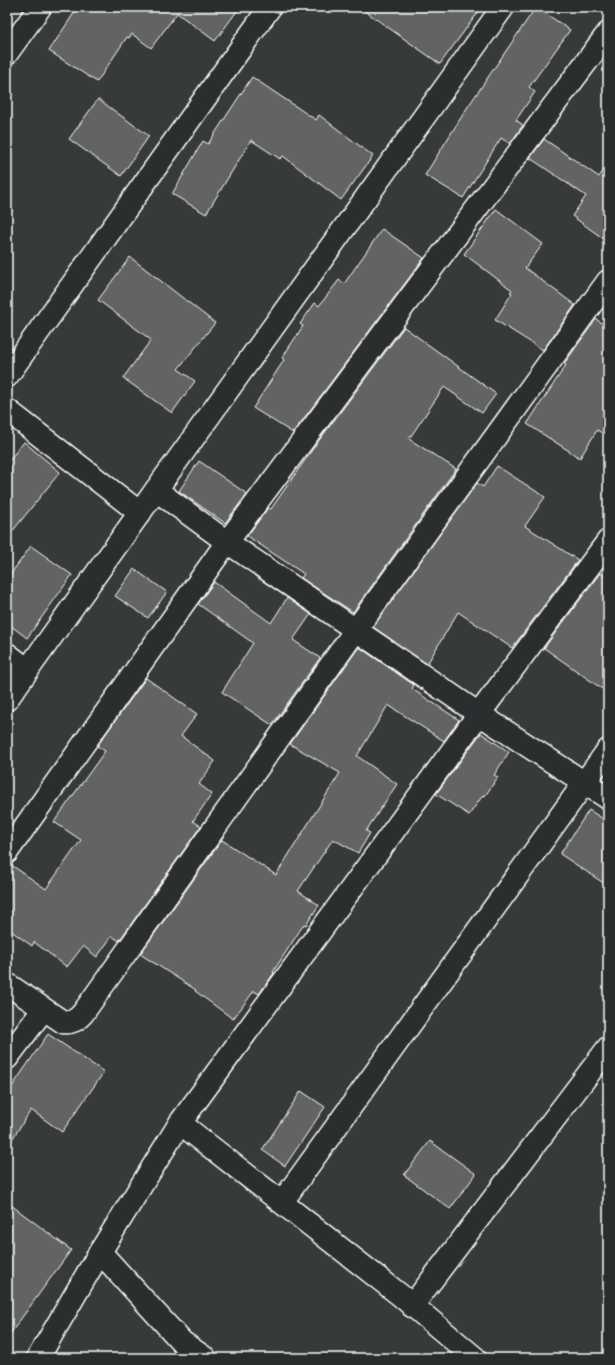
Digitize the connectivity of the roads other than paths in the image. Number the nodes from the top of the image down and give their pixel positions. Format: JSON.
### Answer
{"nodes":[{"id":1,"x":40,"y":7,"type":"edge"},
{"id":2,"x":270,"y":7,"type":"edge"},
{"id":3,"x":503,"y":7,"type":"edge"},
{"id":4,"x":608,"y":33,"type":"edge"},
{"id":5,"x":7,"y":53,"type":"edge"},
{"id":6,"x":608,"y":281,"type":"edge"},
{"id":7,"x":7,"y":376,"type":"edge"},
{"id":8,"x":7,"y":410,"type":"edge"},
{"id":9,"x":156,"y":490,"type":"junction"},
{"id":10,"x":140,"y":513,"type":"junction"},
{"id":11,"x":608,"y":541,"type":"edge"},
{"id":12,"x":227,"y":542,"type":"junction"},
{"id":13,"x":356,"y":631,"type":"junction"},
{"id":14,"x":7,"y":654,"type":"edge"},
{"id":15,"x":28,"y":670,"type":"junction"},
{"id":16,"x":7,"y":699,"type":"edge"},
{"id":17,"x":479,"y":714,"type":"junction"},
{"id":18,"x":608,"y":750,"type":"edge"},
{"id":19,"x":584,"y":783,"type":"junction"},
{"id":20,"x":608,"y":798,"type":"edge"},
{"id":21,"x":7,"y":852,"type":"edge"},
{"id":22,"x":7,"y":984,"type":"edge"},
{"id":23,"x":43,"y":1010,"type":"junction"},
{"id":24,"x":608,"y":1048,"type":"edge"},
{"id":25,"x":7,"y":1058,"type":"edge"},
{"id":26,"x":180,"y":1123,"type":"junction"},
{"id":27,"x":282,"y":1202,"type":"junction"},
{"id":28,"x":100,"y":1252,"type":"junction"},
{"id":29,"x":412,"y":1306,"type":"junction"},
{"id":30,"x":38,"y":1358,"type":"edge"},
{"id":31,"x":205,"y":1358,"type":"edge"},
{"id":32,"x":475,"y":1358,"type":"edge"}],
"edges":[{"from":1,"to":5,"type":"street"},
{"from":2,"to":7,"type":"street"},
{"from":3,"to":9,"type":"street"},
{"from":4,"to":12,"type":"street"},
{"from":6,"to":13,"type":"street"},
{"from":8,"to":10,"type":"street"},
{"from":9,"to":10,"type":"street"},
{"from":9,"to":12,"type":"street"},
{"from":10,"to":15,"type":"street"},
{"from":11,"to":17,"type":"street"},
{"from":12,"to":13,"type":"street"},
{"from":12,"to":21,"type":"street"},
{"from":13,"to":17,"type":"street"},
{"from":13,"to":23,"type":"street"},
{"from":14,"to":15,"type":"street"},
{"from":15,"to":16,"type":"street"},
{"from":17,"to":19,"type":"street"},
{"from":17,"to":26,"type":"street"},
{"from":18,"to":19,"type":"street"},
{"from":19,"to":20,"type":"street"},
{"from":19,"to":27,"type":"street"},
{"from":22,"to":23,"type":"street"},
{"from":23,"to":25,"type":"street"},
{"from":24,"to":29,"type":"street"},
{"from":26,"to":27,"type":"street"},
{"from":26,"to":28,"type":"street"},
{"from":27,"to":29,"type":"street"},
{"from":28,"to":30,"type":"street"},
{"from":28,"to":31,"type":"street"},
{"from":29,"to":32,"type":"street"}]}
